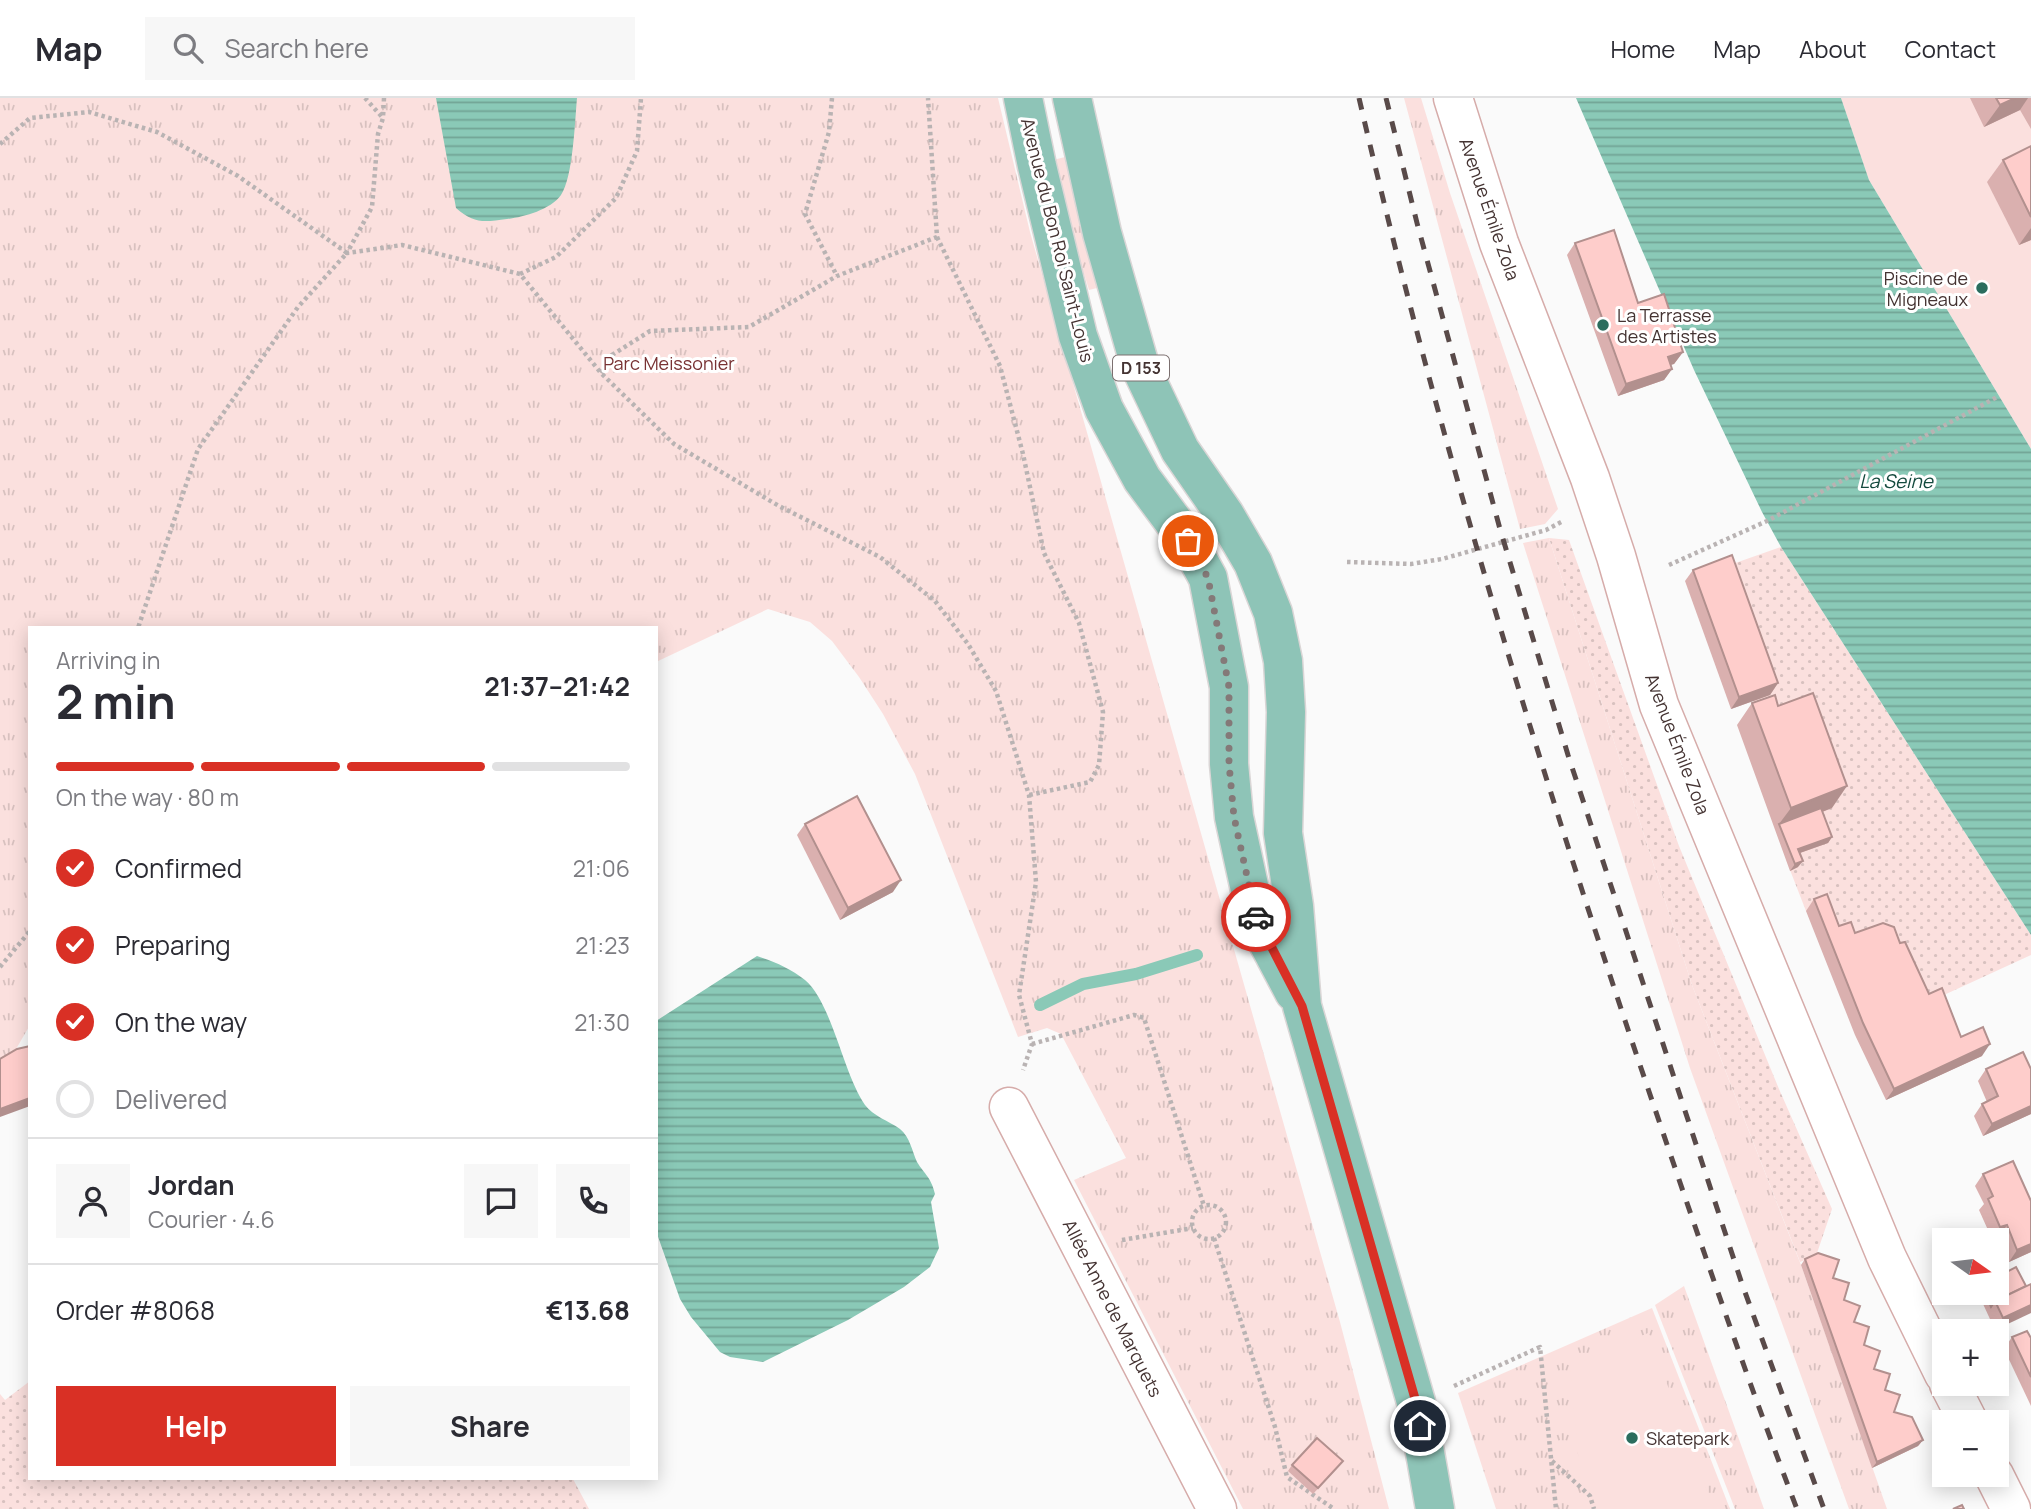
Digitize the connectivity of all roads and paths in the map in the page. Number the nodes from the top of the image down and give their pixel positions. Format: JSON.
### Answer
{"nodes":[{"id":1,"x":365,"y":98,"type":"edge"},
{"id":2,"x":384,"y":98,"type":"edge"},
{"id":3,"x":641,"y":98,"type":"edge"},
{"id":4,"x":832,"y":98,"type":"edge"},
{"id":5,"x":928,"y":98,"type":"edge"},
{"id":6,"x":1023,"y":98,"type":"edge"},
{"id":7,"x":1072,"y":98,"type":"edge"},
{"id":8,"x":1453,"y":98,"type":"edge"},
{"id":9,"x":383,"y":118,"type":"junction"},
{"id":10,"x":0,"y":144,"type":"edge"},
{"id":11,"x":937,"y":237,"type":"junction"},
{"id":12,"x":347,"y":253,"type":"junction"},
{"id":13,"x":520,"y":274,"type":"junction"},
{"id":14,"x":837,"y":276,"type":"junction"},
{"id":15,"x":601,"y":373,"type":"junction"},
{"id":16,"x":1998,"y":396,"type":"dead end"},
{"id":17,"x":1600,"y":506,"type":"junction"},
{"id":18,"x":1347,"y":562,"type":"dead end"},
{"id":19,"x":1669,"y":565,"type":"dead end"},
{"id":20,"x":139,"y":626,"type":"edge"},
{"id":21,"x":1029,"y":795,"type":"junction"},
{"id":22,"x":28,"y":933,"type":"edge"},
{"id":23,"x":0,"y":967,"type":"edge"},
{"id":24,"x":1302,"y":1006,"type":"junction"},
{"id":25,"x":1032,"y":1044,"type":"junction"},
{"id":26,"x":1009,"y":1107,"type":"joint"},
{"id":27,"x":1204,"y":1206,"type":"junction"},
{"id":28,"x":1193,"y":1228,"type":"junction"},
{"id":29,"x":1214,"y":1238,"type":"junction"},
{"id":30,"x":1116,"y":1241,"type":"dead end"},
{"id":31,"x":1932,"y":1350,"type":"edge"},
{"id":32,"x":1416,"y":1402,"type":"junction"},
{"id":33,"x":1552,"y":1460,"type":"junction"},
{"id":34,"x":1429,"y":1472,"type":"junction"},
{"id":35,"x":2000,"y":1487,"type":"edge"},
{"id":36,"x":1217,"y":1509,"type":"edge"},
{"id":37,"x":1334,"y":1509,"type":"edge"},
{"id":38,"x":1436,"y":1509,"type":"edge"},
{"id":39,"x":1446,"y":1509,"type":"edge"},
{"id":40,"x":1556,"y":1509,"type":"edge"},
{"id":41,"x":1594,"y":1509,"type":"edge"},
{"id":42,"x":2011,"y":1509,"type":"edge"}],
"edges":[{"from":1,"to":9,"type":"path"},
{"from":2,"to":9,"type":"path"},
{"from":3,"to":13,"type":"path"},
{"from":4,"to":14,"type":"path"},
{"from":5,"to":11,"type":"path"},
{"from":6,"to":24,"type":"main road","name":"Avenue du Bon Roi Saint-Louis","number":"D 153"},
{"from":7,"to":24,"type":"main road","name":"Avenue du Bon Roi Saint-Louis","number":"D 153"},
{"from":8,"to":17,"type":"street","name":"Avenue Émile Zola"},
{"from":9,"to":12,"type":"path"},
{"from":10,"to":12,"type":"path"},
{"from":11,"to":14,"type":"path"},
{"from":11,"to":21,"type":"path"},
{"from":12,"to":13,"type":"path"},
{"from":12,"to":20,"type":"path"},
{"from":13,"to":15,"type":"path"},
{"from":14,"to":15,"type":"path"},
{"from":15,"to":21,"type":"path"},
{"from":16,"to":19,"type":"path"},
{"from":17,"to":18,"type":"path"},
{"from":17,"to":31,"type":"street","name":"Avenue Émile Zola"},
{"from":21,"to":25,"type":"path"},
{"from":22,"to":23,"type":"path"},
{"from":24,"to":32,"type":"main road","name":"Avenue du Bon Roi Saint-Louis","number":"D 153"},
{"from":25,"to":26,"type":"path"},
{"from":25,"to":27,"type":"path"},
{"from":26,"to":36,"type":"street","name":"Allée Anne de Marquets"},
{"from":27,"to":28,"type":"path"},
{"from":27,"to":29,"type":"path"},
{"from":28,"to":29,"type":"path"},
{"from":28,"to":30,"type":"path"},
{"from":29,"to":37,"type":"path"},
{"from":32,"to":33,"type":"path"},
{"from":32,"to":34,"type":"main road","name":"Avenue du Bon Roi Saint-Louis","number":"D 153"},
{"from":33,"to":40,"type":"path"},
{"from":33,"to":41,"type":"path"},
{"from":34,"to":38,"type":"main road","name":"Avenue du Bon Roi Saint-Louis","number":"D 153"},
{"from":34,"to":39,"type":"street"},
{"from":35,"to":42,"type":"street"}]}
